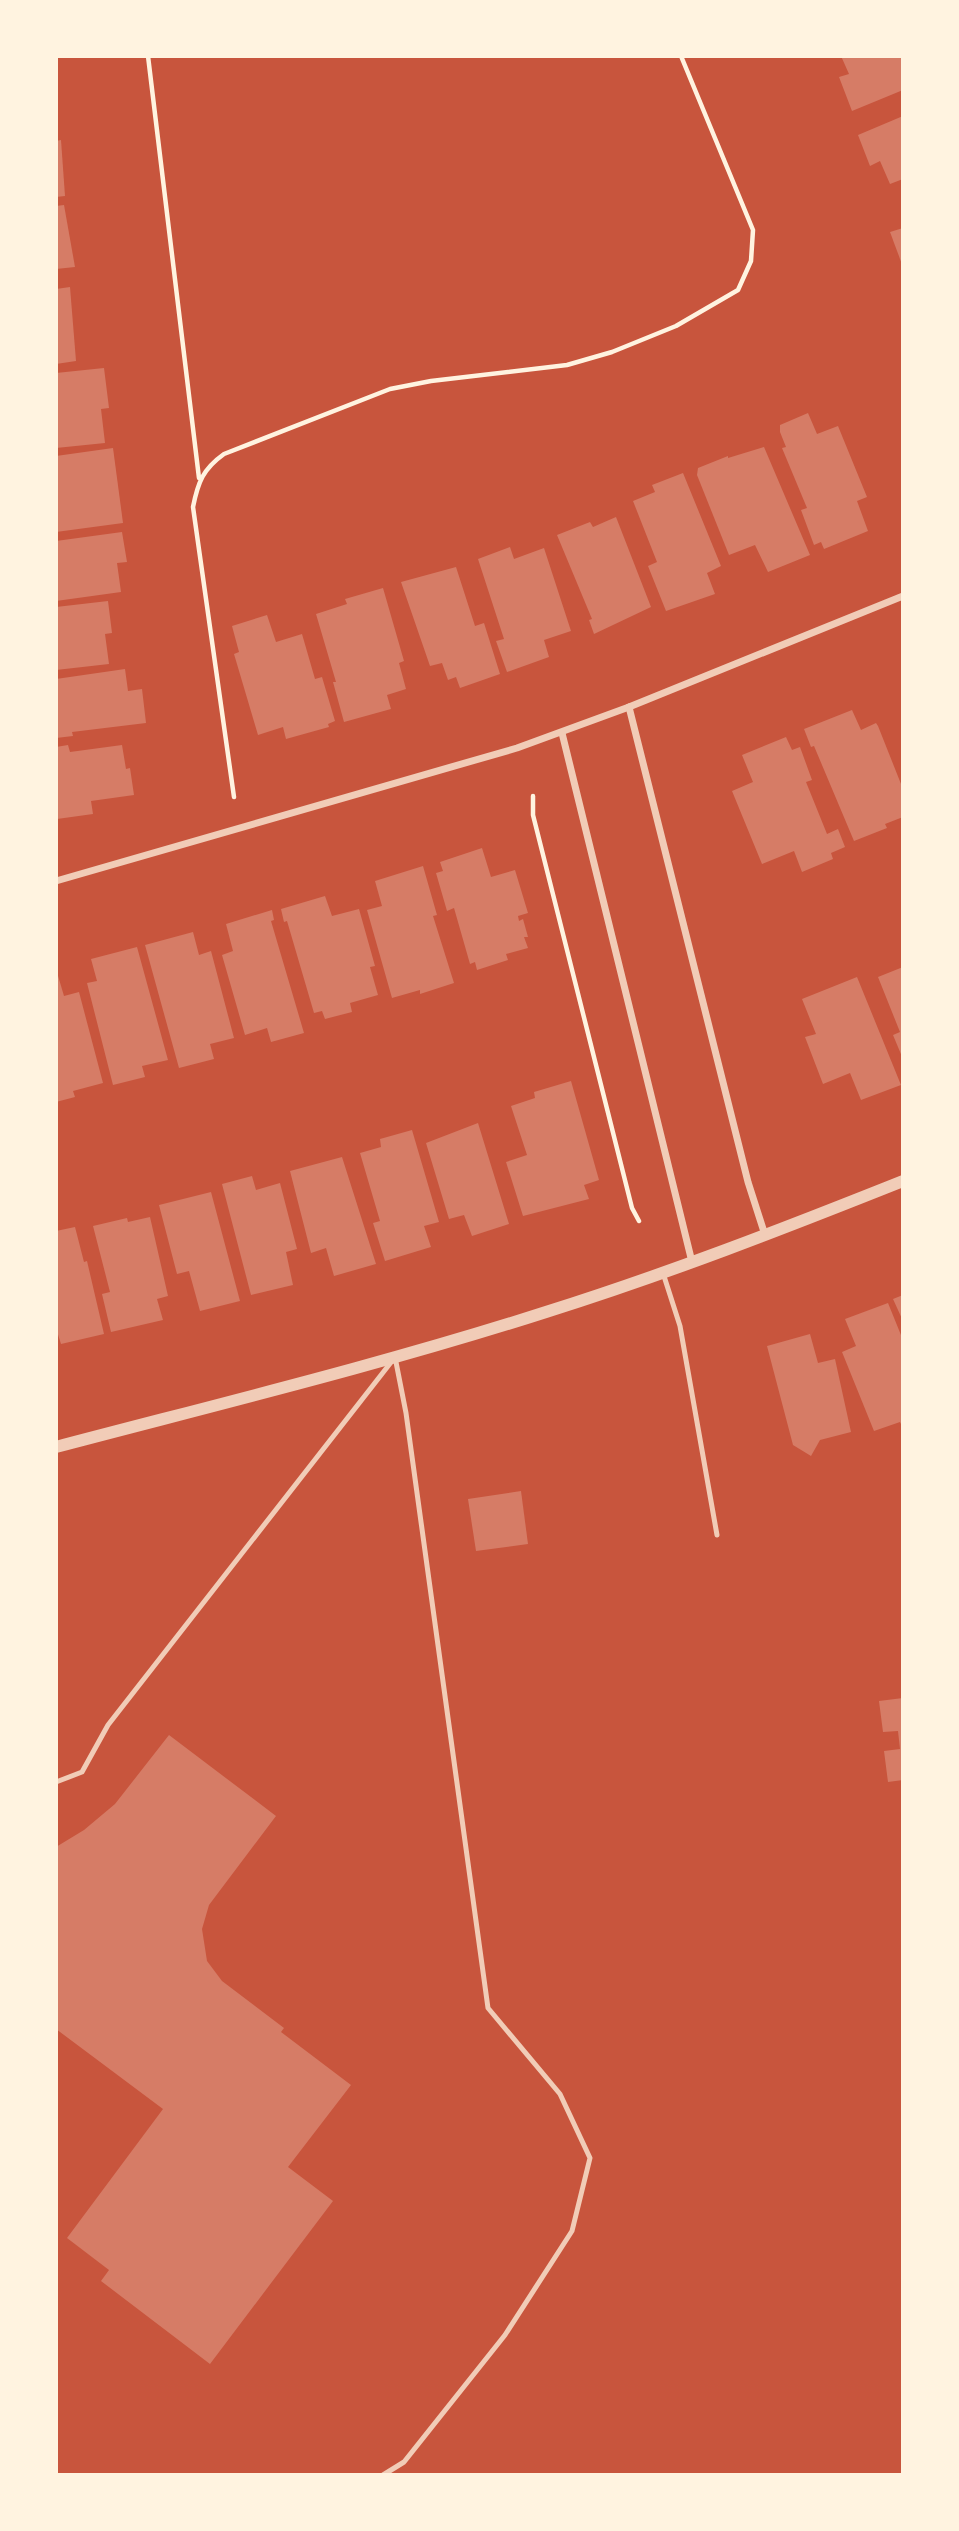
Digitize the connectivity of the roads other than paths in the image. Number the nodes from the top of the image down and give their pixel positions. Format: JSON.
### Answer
{"nodes":[{"id":1,"x":903,"y":596,"type":"edge"},
{"id":2,"x":629,"y":707,"type":"junction"},
{"id":3,"x":562,"y":733,"type":"junction"},
{"id":4,"x":56,"y":881,"type":"edge"},
{"id":5,"x":903,"y":1181,"type":"edge"},
{"id":6,"x":765,"y":1236,"type":"junction"},
{"id":7,"x":692,"y":1262,"type":"junction"},
{"id":8,"x":663,"y":1273,"type":"junction"},
{"id":9,"x":395,"y":1357,"type":"junction"},
{"id":10,"x":56,"y":1447,"type":"edge"},
{"id":11,"x":717,"y":1535,"type":"dead end"},
{"id":12,"x":56,"y":1782,"type":"edge"},
{"id":13,"x":383,"y":2475,"type":"edge"}],
"edges":[{"from":1,"to":2,"type":"street"},
{"from":2,"to":3,"type":"street"},
{"from":2,"to":6,"type":"street"},
{"from":3,"to":4,"type":"street"},
{"from":3,"to":7,"type":"street"},
{"from":5,"to":6,"type":"street"},
{"from":6,"to":7,"type":"street"},
{"from":7,"to":8,"type":"street"},
{"from":8,"to":9,"type":"street"},
{"from":8,"to":11,"type":"lane"},
{"from":9,"to":10,"type":"street"},
{"from":9,"to":12,"type":"lane"},
{"from":9,"to":13,"type":"lane"}]}
